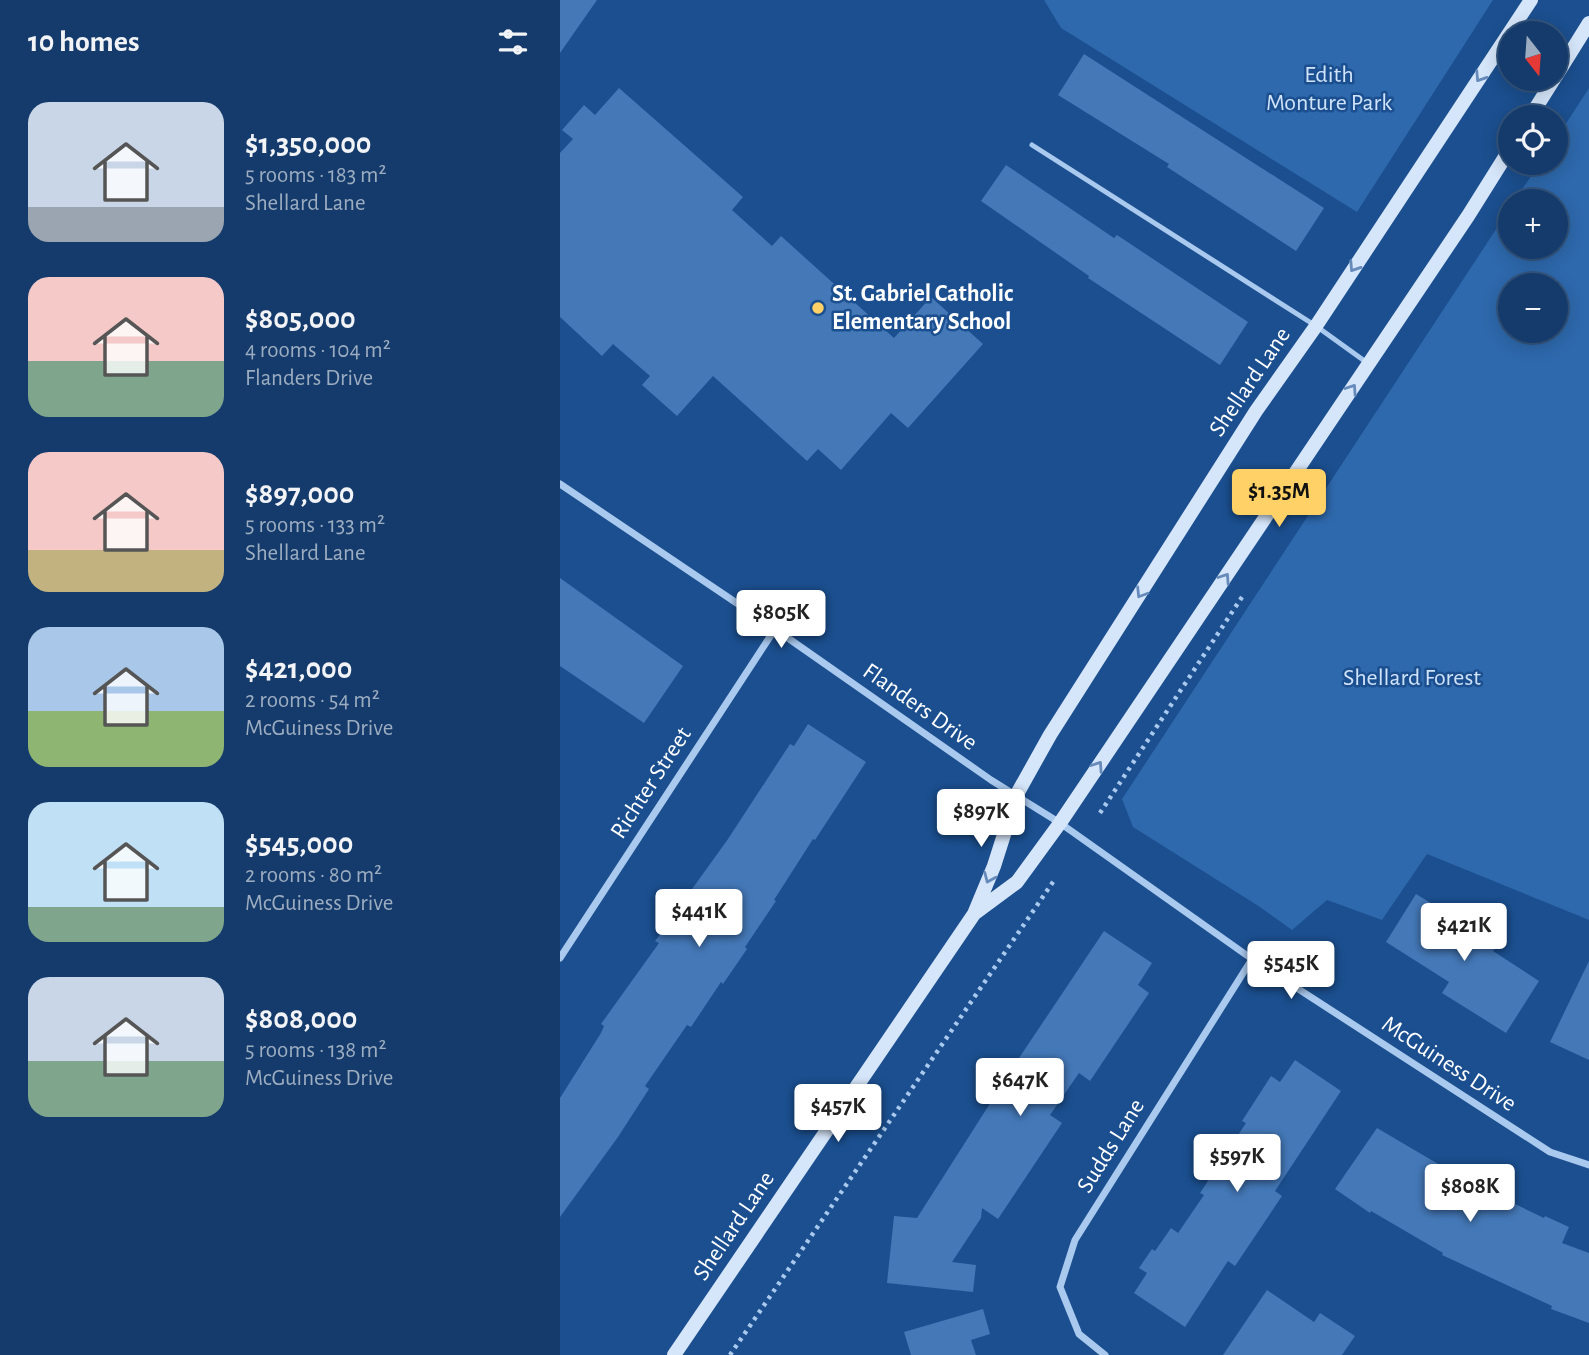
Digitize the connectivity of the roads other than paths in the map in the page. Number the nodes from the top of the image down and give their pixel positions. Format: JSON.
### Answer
{"nodes":[{"id":1,"x":1531,"y":0,"type":"edge"},
{"id":2,"x":1589,"y":23,"type":"edge"},
{"id":3,"x":1568,"y":56,"type":"edge"},
{"id":4,"x":1032,"y":145,"type":"dead end"},
{"id":5,"x":1498,"y":168,"type":"edge"},
{"id":6,"x":1316,"y":326,"type":"junction"},
{"id":7,"x":1369,"y":364,"type":"junction"},
{"id":8,"x":560,"y":484,"type":"edge"},
{"id":9,"x":775,"y":629,"type":"junction"},
{"id":10,"x":1017,"y":794,"type":"junction"},
{"id":11,"x":1060,"y":823,"type":"junction"},
{"id":12,"x":974,"y":914,"type":"junction"},
{"id":13,"x":560,"y":958,"type":"edge"},
{"id":14,"x":1252,"y":959,"type":"junction"},
{"id":15,"x":1589,"y":1165,"type":"edge"},
{"id":16,"x":674,"y":1355,"type":"edge"},
{"id":17,"x":1105,"y":1355,"type":"edge"}],
"edges":[{"from":1,"to":6,"type":"main road","name":"Shellard Lane","one_way":true},
{"from":2,"to":3,"type":"main road"},
{"from":4,"to":6,"type":"lane"},
{"from":5,"to":7,"type":"main road","name":"Shellard Lane"},
{"from":6,"to":7,"type":"lane"},
{"from":6,"to":10,"type":"main road","name":"Shellard Lane","one_way":true},
{"from":11,"to":7,"type":"main road","name":"Shellard Lane","one_way":true},
{"from":8,"to":9,"type":"street","name":"Flanders Drive"},
{"from":9,"to":10,"type":"street","name":"Flanders Drive"},
{"from":9,"to":13,"type":"street","name":"Richter Street"},
{"from":10,"to":11,"type":"street","name":"McGuiness Drive"},
{"from":10,"to":12,"type":"main road","name":"Shellard Lane","one_way":true},
{"from":11,"to":12,"type":"main road","name":"Shellard Lane"},
{"from":11,"to":14,"type":"street","name":"McGuiness Drive"},
{"from":12,"to":16,"type":"main road","name":"Shellard Lane"},
{"from":14,"to":15,"type":"street","name":"McGuiness Drive"},
{"from":14,"to":17,"type":"street","name":"Sudds Lane"}]}
